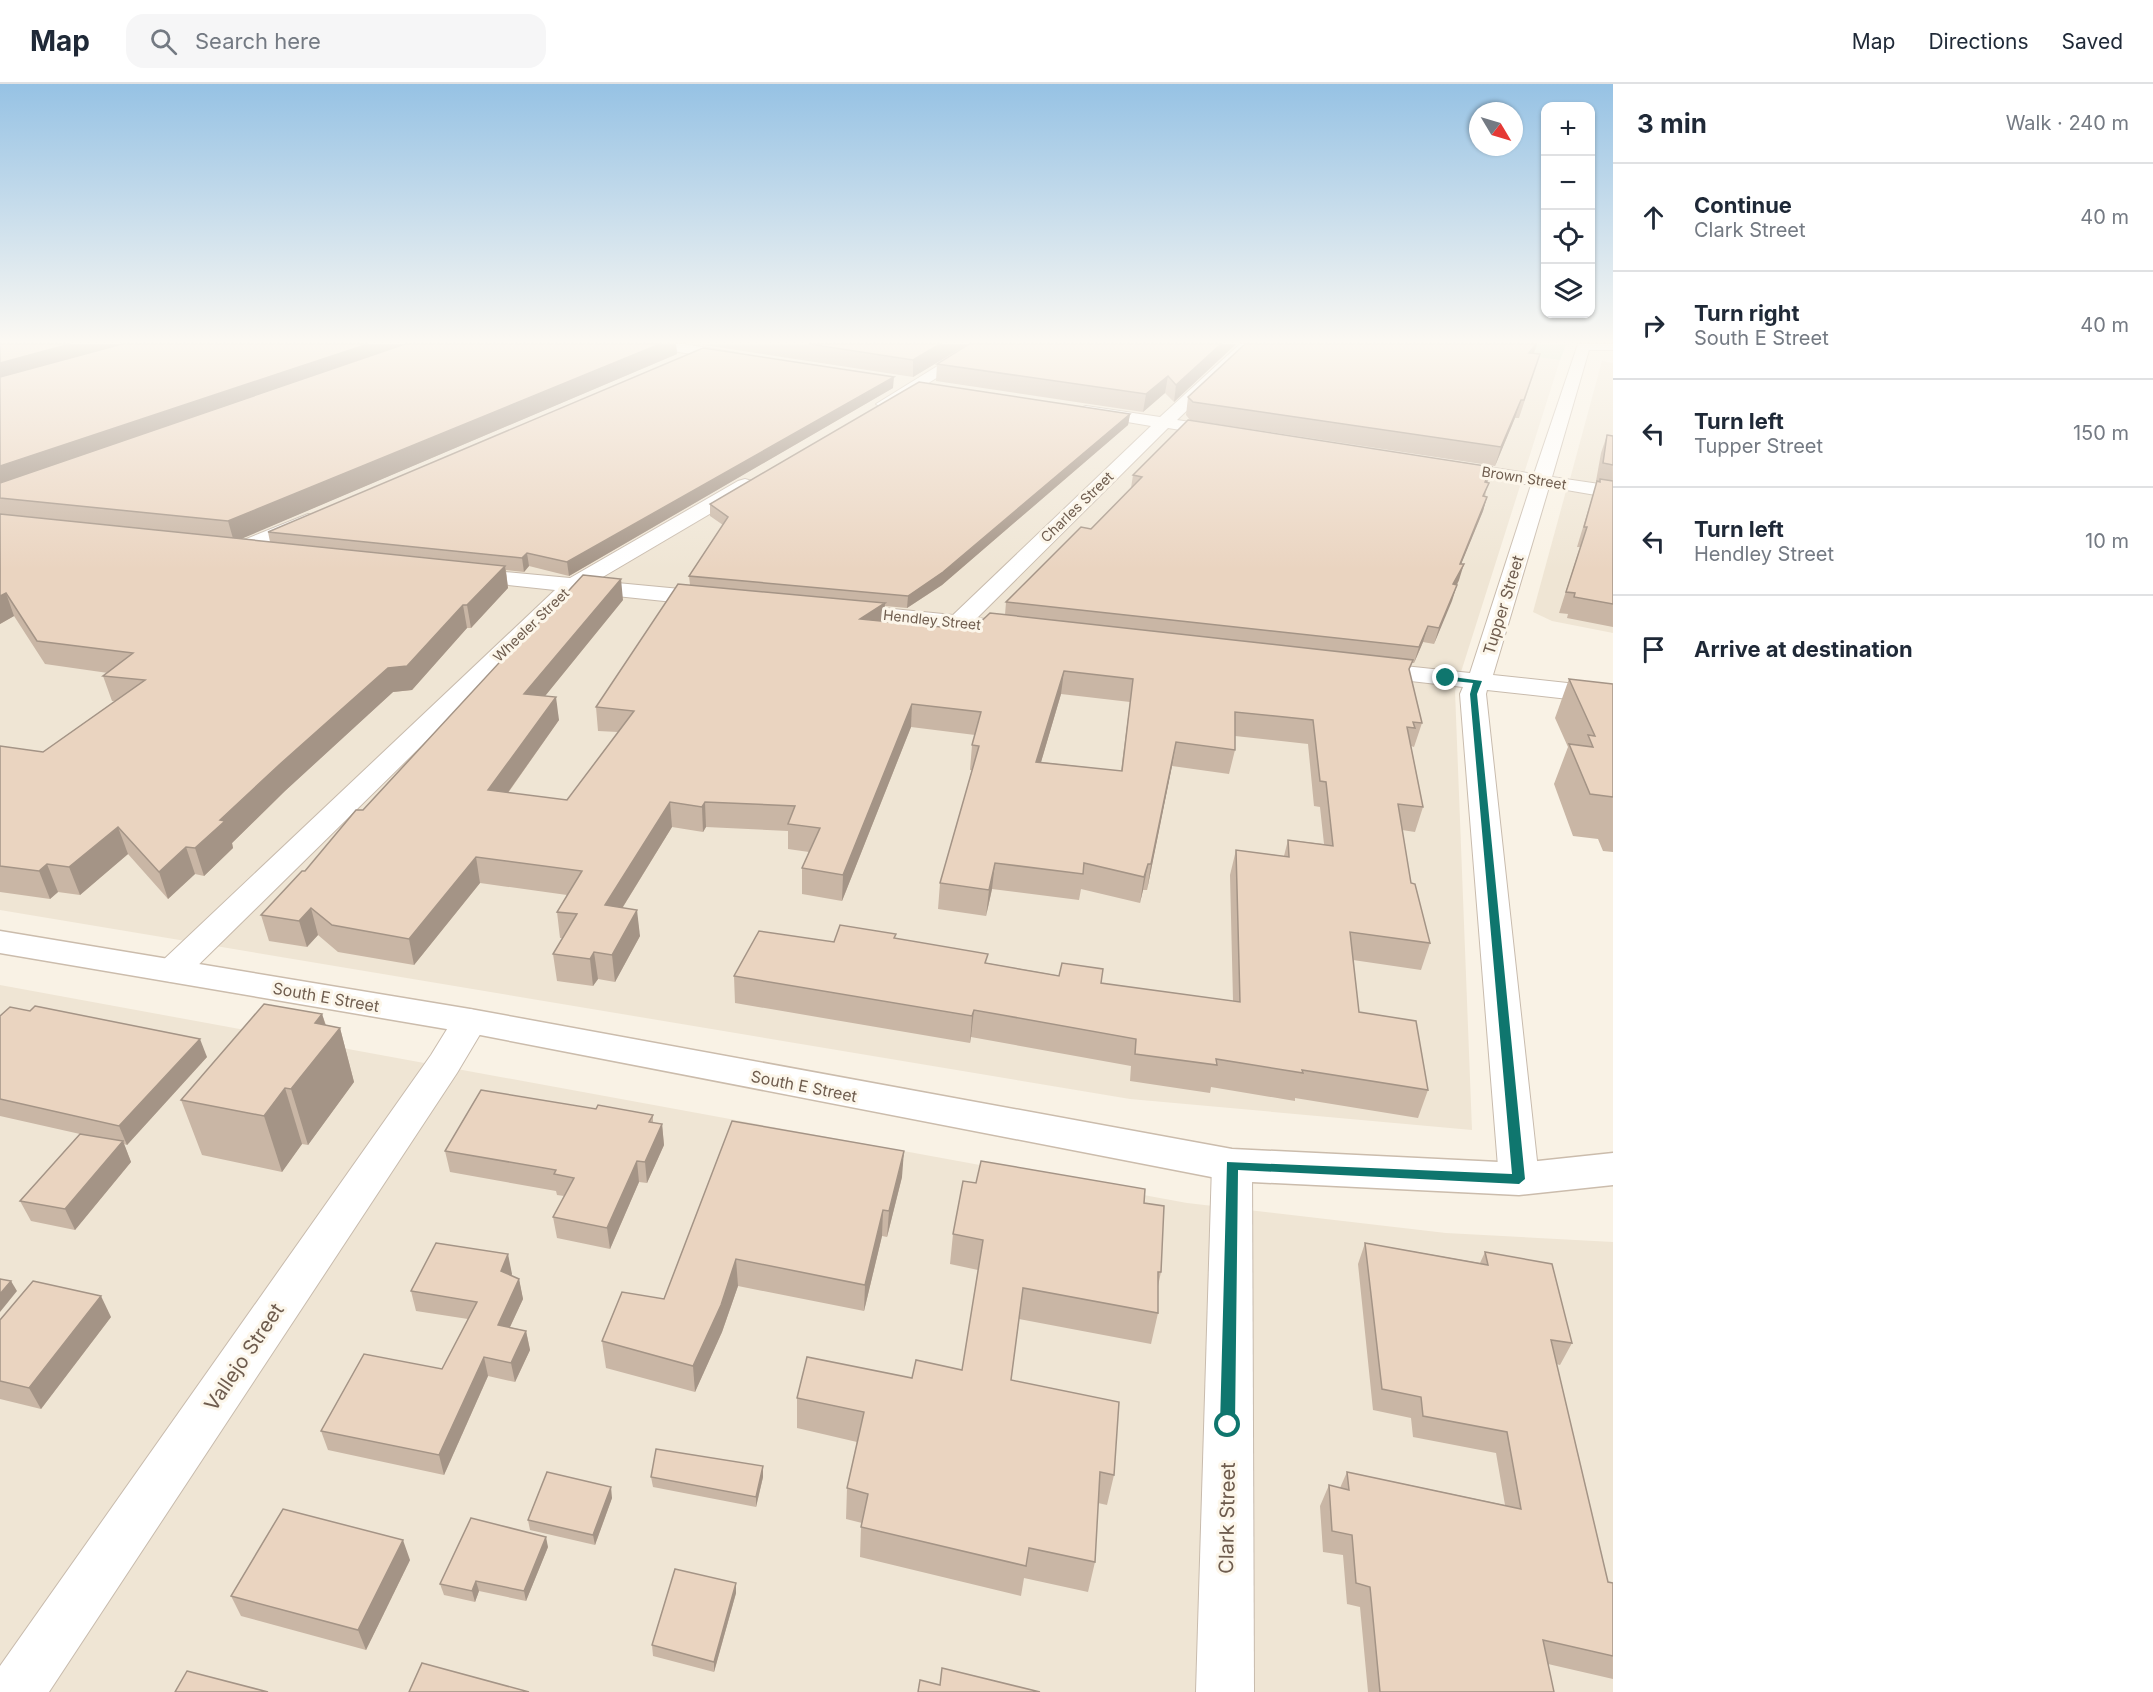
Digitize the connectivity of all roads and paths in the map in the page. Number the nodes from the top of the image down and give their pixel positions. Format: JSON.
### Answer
{"nodes":[{"id":1,"x":1139,"y":419,"type":"edge"},
{"id":2,"x":1168,"y":419,"type":"edge"},
{"id":3,"x":1561,"y":419,"type":"edge"},
{"id":4,"x":1164,"y":423,"type":"junction"},
{"id":5,"x":1243,"y":435,"type":"edge"},
{"id":6,"x":1426,"y":463,"type":"edge"},
{"id":7,"x":765,"y":473,"type":"edge"},
{"id":8,"x":1542,"y":481,"type":"junction"},
{"id":9,"x":1613,"y":492,"type":"edge"},
{"id":10,"x":323,"y":513,"type":"edge"},
{"id":11,"x":274,"y":554,"type":"edge"},
{"id":12,"x":439,"y":572,"type":"edge"},
{"id":13,"x":572,"y":586,"type":"junction"},
{"id":14,"x":738,"y":602,"type":"edge"},
{"id":15,"x":819,"y":609,"type":"edge"},
{"id":16,"x":959,"y":622,"type":"junction"},
{"id":17,"x":1041,"y":631,"type":"edge"},
{"id":18,"x":1344,"y":666,"type":"edge"},
{"id":19,"x":1478,"y":681,"type":"junction"},
{"id":20,"x":1613,"y":696,"type":"edge"},
{"id":21,"x":0,"y":942,"type":"edge"},
{"id":22,"x":172,"y":971,"type":"junction"},
{"id":23,"x":470,"y":1021,"type":"junction"},
{"id":24,"x":1232,"y":1165,"type":"junction"},
{"id":25,"x":1613,"y":1169,"type":"edge"},
{"id":26,"x":1519,"y":1179,"type":"junction"},
{"id":27,"x":16,"y":1692,"type":"edge"},
{"id":28,"x":1225,"y":1692,"type":"edge"}],
"edges":[{"from":1,"to":4,"type":"street"},
{"from":2,"to":4,"type":"street","name":"Charles Street"},
{"from":3,"to":8,"type":"street","name":"Tupper Street"},
{"from":4,"to":5,"type":"street"},
{"from":4,"to":16,"type":"street","name":"Charles Street"},
{"from":6,"to":8,"type":"street","name":"Brown Street"},
{"from":7,"to":13,"type":"street","name":"Wheeler Street"},
{"from":8,"to":9,"type":"street","name":"Brown Street"},
{"from":8,"to":19,"type":"street","name":"Tupper Street"},
{"from":10,"to":11,"type":"street"},
{"from":12,"to":13,"type":"street"},
{"from":13,"to":14,"type":"street"},
{"from":13,"to":22,"type":"street","name":"Wheeler Street"},
{"from":15,"to":16,"type":"street","name":"Hendley Street"},
{"from":16,"to":17,"type":"street","name":"Hendley Street"},
{"from":18,"to":19,"type":"street"},
{"from":19,"to":20,"type":"street"},
{"from":19,"to":26,"type":"street","name":"Tupper Street"},
{"from":21,"to":22,"type":"street","name":"South E Street"},
{"from":22,"to":23,"type":"street","name":"South E Street"},
{"from":23,"to":24,"type":"street","name":"South E Street"},
{"from":23,"to":27,"type":"street","name":"Vallejo Street"},
{"from":24,"to":26,"type":"street","name":"South E Street"},
{"from":24,"to":28,"type":"street","name":"Clark Street"},
{"from":25,"to":26,"type":"street","name":"South E Street"}]}
